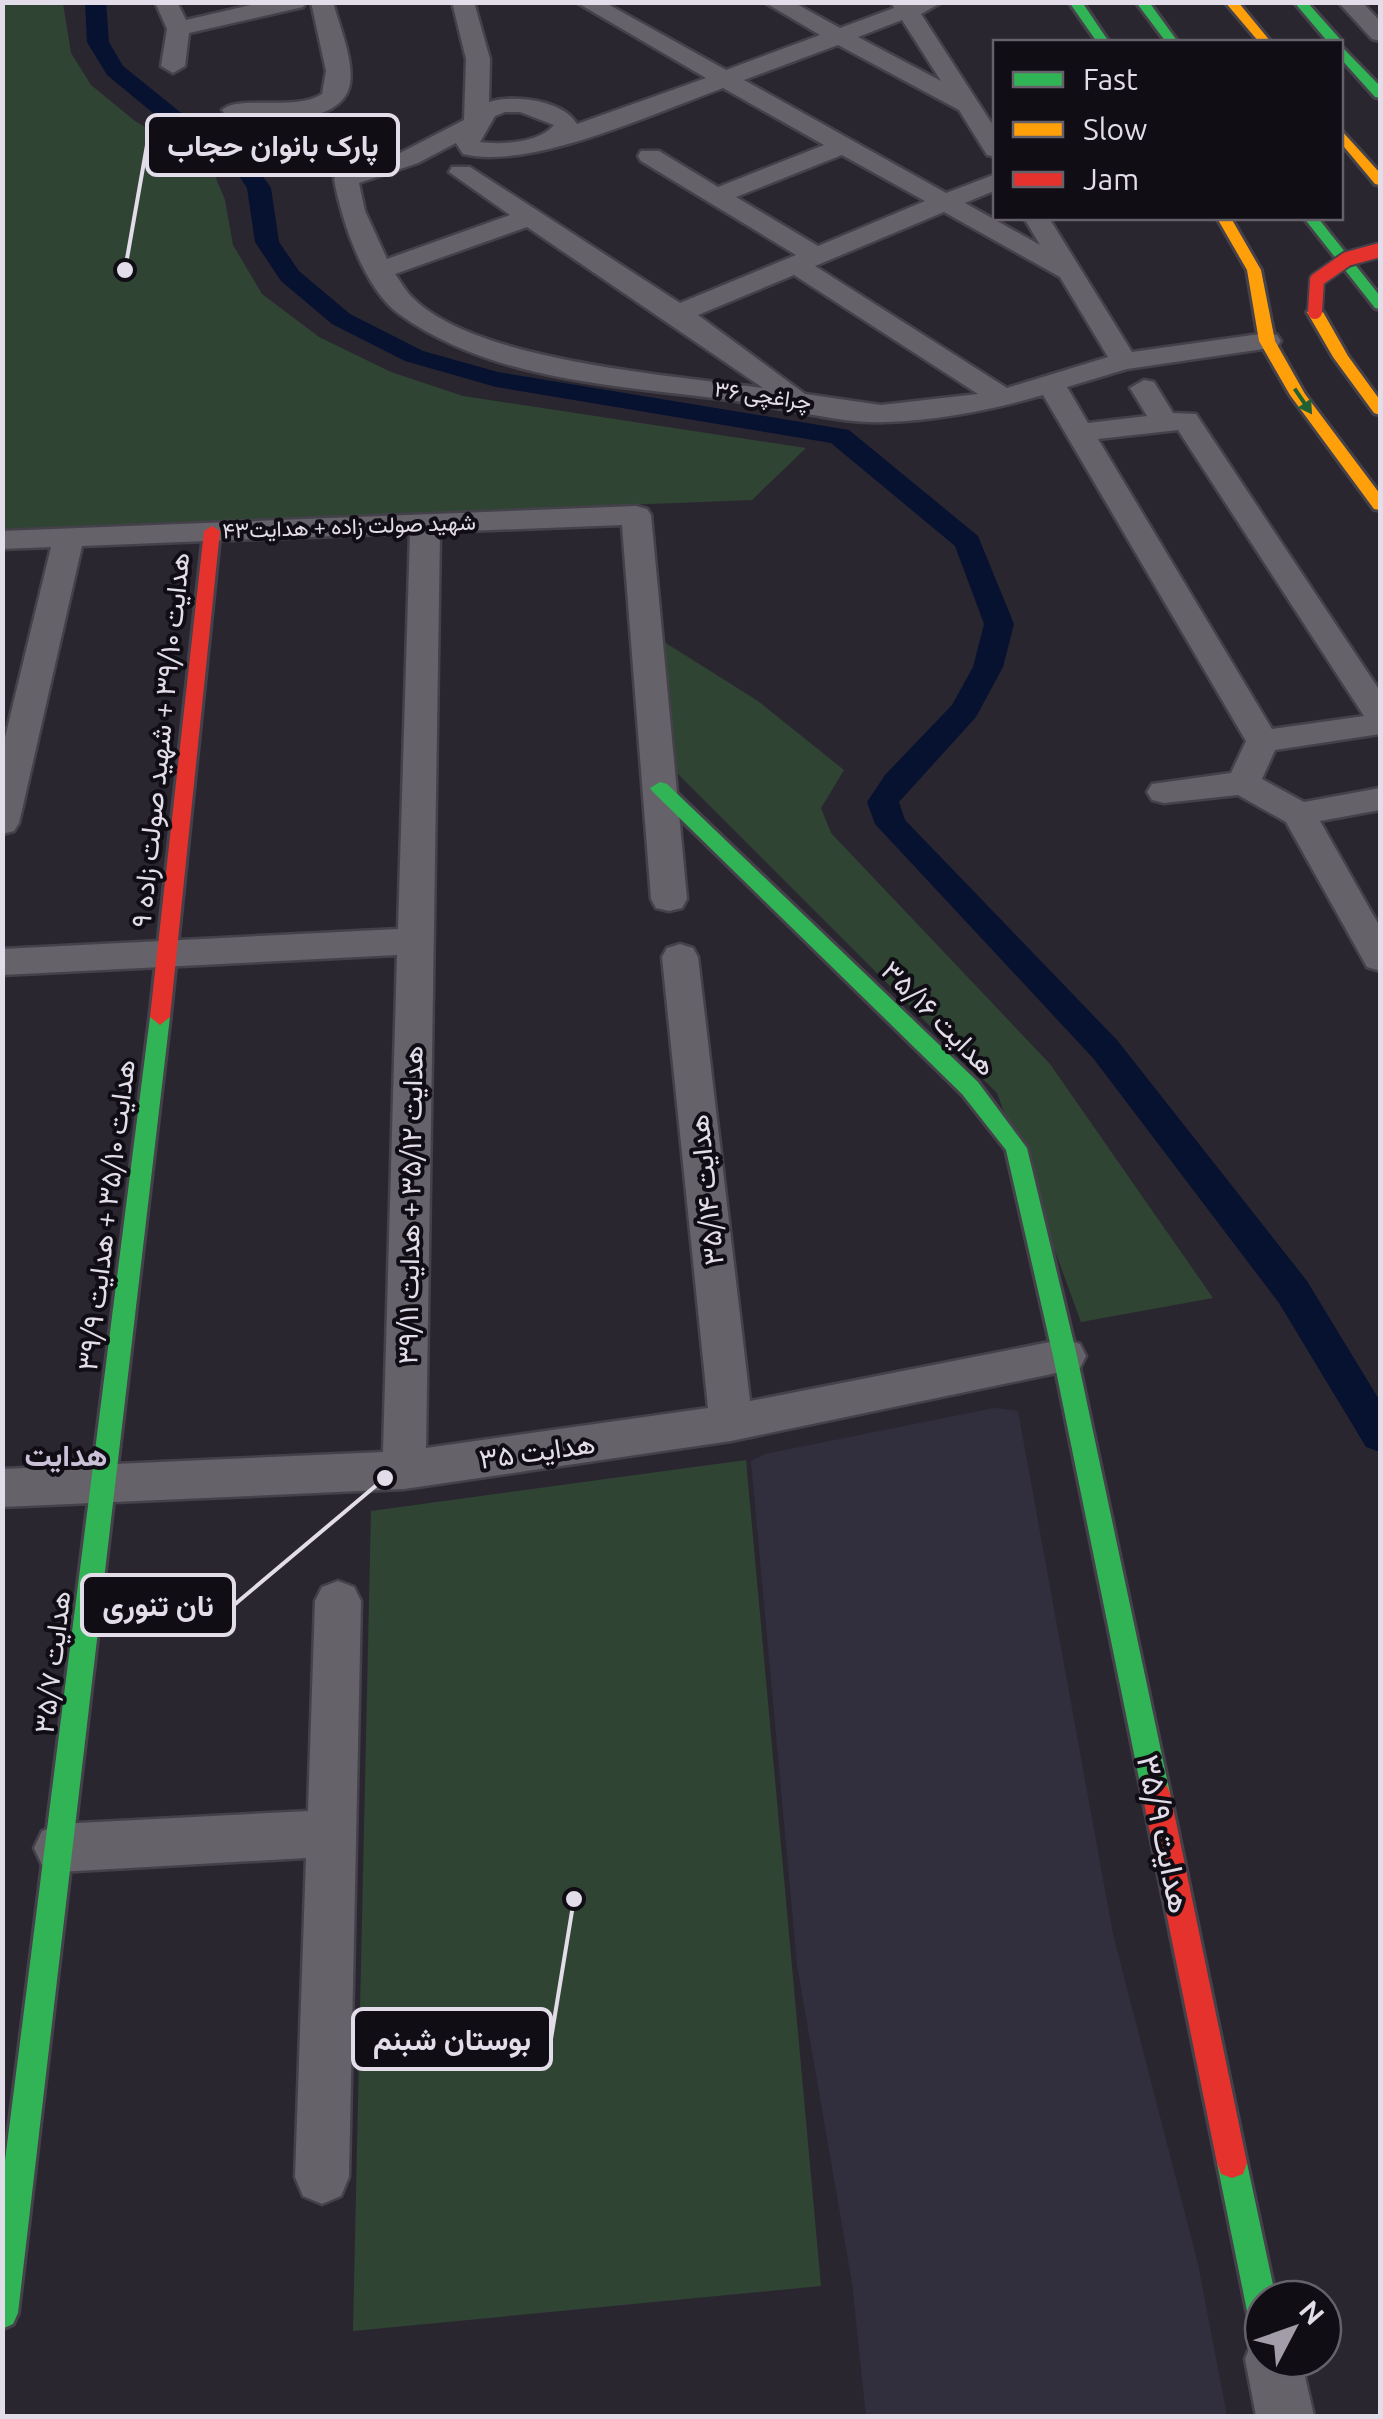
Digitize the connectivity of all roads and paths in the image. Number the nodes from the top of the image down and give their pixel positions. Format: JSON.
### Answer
{"nodes":[{"id":1,"x":166,"y":2,"type":"edge"},
{"id":2,"x":294,"y":2,"type":"edge"},
{"id":3,"x":322,"y":2,"type":"edge"},
{"id":4,"x":463,"y":2,"type":"edge"},
{"id":5,"x":587,"y":2,"type":"edge"},
{"id":6,"x":775,"y":2,"type":"edge"},
{"id":7,"x":1075,"y":2,"type":"edge"},
{"id":8,"x":1138,"y":2,"type":"edge"},
{"id":9,"x":1300,"y":2,"type":"edge"},
{"id":10,"x":1348,"y":2,"type":"edge"},
{"id":11,"x":913,"y":5,"type":"edge"},
{"id":12,"x":1238,"y":8,"type":"edge"},
{"id":13,"x":178,"y":29,"type":"junction"},
{"id":14,"x":1380,"y":34,"type":"edge"},
{"id":15,"x":838,"y":37,"type":"junction"},
{"id":16,"x":1169,"y":39,"type":"edge"},
{"id":17,"x":1102,"y":40,"type":"edge"},
{"id":18,"x":1263,"y":40,"type":"edge"},
{"id":19,"x":1333,"y":40,"type":"edge"},
{"id":20,"x":1343,"y":52,"type":"edge"},
{"id":21,"x":478,"y":59,"type":"junction"},
{"id":22,"x":173,"y":66,"type":"dead end"},
{"id":23,"x":728,"y":80,"type":"junction"},
{"id":24,"x":1380,"y":94,"type":"edge"},
{"id":25,"x":968,"y":106,"type":"junction"},
{"id":26,"x":234,"y":110,"type":"dead end"},
{"id":27,"x":541,"y":110,"type":"junction"},
{"id":28,"x":647,"y":110,"type":"junction"},
{"id":29,"x":476,"y":123,"type":"junction"},
{"id":30,"x":558,"y":134,"type":"junction"},
{"id":31,"x":1343,"y":137,"type":"edge"},
{"id":32,"x":993,"y":145,"type":"edge"},
{"id":33,"x":844,"y":146,"type":"junction"},
{"id":34,"x":502,"y":152,"type":"junction"},
{"id":35,"x":650,"y":156,"type":"dead end"},
{"id":36,"x":442,"y":174,"type":"junction"},
{"id":37,"x":1380,"y":181,"type":"edge"},
{"id":38,"x":347,"y":182,"type":"junction"},
{"id":39,"x":993,"y":182,"type":"edge"},
{"id":40,"x":717,"y":196,"type":"junction"},
{"id":41,"x":946,"y":202,"type":"junction"},
{"id":42,"x":530,"y":217,"type":"junction"},
{"id":43,"x":1038,"y":220,"type":"edge"},
{"id":44,"x":1225,"y":220,"type":"edge"},
{"id":45,"x":1313,"y":220,"type":"edge"},
{"id":46,"x":1380,"y":250,"type":"edge"},
{"id":47,"x":806,"y":260,"type":"junction"},
{"id":48,"x":378,"y":271,"type":"junction"},
{"id":49,"x":1070,"y":272,"type":"junction"},
{"id":50,"x":1380,"y":305,"type":"edge"},
{"id":51,"x":678,"y":314,"type":"junction"},
{"id":52,"x":1267,"y":341,"type":"junction"},
{"id":53,"x":1124,"y":361,"type":"junction"},
{"id":54,"x":1052,"y":386,"type":"junction"},
{"id":55,"x":1144,"y":388,"type":"dead end"},
{"id":56,"x":1003,"y":398,"type":"junction"},
{"id":57,"x":798,"y":400,"type":"junction"},
{"id":58,"x":1380,"y":410,"type":"edge"},
{"id":59,"x":1165,"y":422,"type":"junction"},
{"id":60,"x":1080,"y":433,"type":"junction"},
{"id":61,"x":1380,"y":505,"type":"edge"},
{"id":62,"x":425,"y":523,"type":"junction"},
{"id":63,"x":212,"y":532,"type":"junction"},
{"id":64,"x":69,"y":537,"type":"junction"},
{"id":65,"x":2,"y":540,"type":"edge"},
{"id":66,"x":1380,"y":715,"type":"edge"},
{"id":67,"x":1380,"y":724,"type":"edge"},
{"id":68,"x":1263,"y":741,"type":"junction"},
{"id":69,"x":1243,"y":783,"type":"junction"},
{"id":70,"x":660,"y":788,"type":"junction"},
{"id":71,"x":1164,"y":792,"type":"dead end"},
{"id":72,"x":1380,"y":799,"type":"edge"},
{"id":73,"x":1299,"y":814,"type":"junction"},
{"id":74,"x":2,"y":823,"type":"edge"},
{"id":75,"x":670,"y":899,"type":"dead end"},
{"id":76,"x":415,"y":941,"type":"junction"},
{"id":77,"x":168,"y":954,"type":"junction"},
{"id":78,"x":680,"y":956,"type":"dead end"},
{"id":79,"x":1380,"y":958,"type":"edge"},
{"id":80,"x":2,"y":962,"type":"edge"},
{"id":81,"x":1065,"y":1356,"type":"junction"},
{"id":82,"x":731,"y":1424,"type":"junction"},
{"id":83,"x":404,"y":1470,"type":"junction"},
{"id":84,"x":104,"y":1484,"type":"junction"},
{"id":85,"x":2,"y":1488,"type":"edge"},
{"id":86,"x":338,"y":1600,"type":"dead end"},
{"id":87,"x":332,"y":1833,"type":"junction"},
{"id":88,"x":59,"y":1848,"type":"junction"},
{"id":89,"x":322,"y":2177,"type":"dead end"},
{"id":90,"x":1256,"y":2279,"type":"edge"},
{"id":91,"x":2,"y":2313,"type":"edge"},
{"id":92,"x":1277,"y":2379,"type":"edge"},
{"id":93,"x":1285,"y":2416,"type":"edge"}],
"edges":[{"from":1,"to":13,"type":"street"},
{"from":2,"to":13,"type":"street"},
{"from":3,"to":26,"type":"street"},
{"from":4,"to":21,"type":"street"},
{"from":5,"to":23,"type":"street"},
{"from":6,"to":15,"type":"street"},
{"from":7,"to":17,"type":"main road"},
{"from":8,"to":16,"type":"main road"},
{"from":9,"to":19,"type":"main road"},
{"from":10,"to":14,"type":"street"},
{"from":11,"to":15,"type":"street"},
{"from":11,"to":25,"type":"street"},
{"from":12,"to":18,"type":"main road"},
{"from":13,"to":22,"type":"street"},
{"from":15,"to":23,"type":"street"},
{"from":15,"to":25,"type":"street"},
{"from":20,"to":24,"type":"main road"},
{"from":21,"to":27,"type":"street"},
{"from":21,"to":29,"type":"street"},
{"from":23,"to":28,"type":"street"},
{"from":23,"to":33,"type":"street"},
{"from":25,"to":32,"type":"street"},
{"from":27,"to":28,"type":"street"},
{"from":27,"to":29,"type":"street"},
{"from":27,"to":30,"type":"street"},
{"from":28,"to":30,"type":"street"},
{"from":29,"to":34,"type":"street"},
{"from":29,"to":38,"type":"street"},
{"from":30,"to":34,"type":"street"},
{"from":31,"to":37,"type":"main road"},
{"from":33,"to":40,"type":"street"},
{"from":33,"to":41,"type":"street"},
{"from":34,"to":36,"type":"street"},
{"from":35,"to":40,"type":"street"},
{"from":36,"to":38,"type":"street"},
{"from":36,"to":42,"type":"street"},
{"from":38,"to":48,"type":"street","name":"چراغچی ۳۶"},
{"from":39,"to":41,"type":"street"},
{"from":40,"to":47,"type":"street"},
{"from":41,"to":47,"type":"street"},
{"from":41,"to":49,"type":"street"},
{"from":42,"to":48,"type":"street"},
{"from":42,"to":51,"type":"street"},
{"from":43,"to":49,"type":"street"},
{"from":44,"to":52,"type":"main road"},
{"from":45,"to":50,"type":"main road"},
{"from":46,"to":58,"type":"main road","bridge":true},
{"from":47,"to":51,"type":"street"},
{"from":47,"to":56,"type":"street"},
{"from":48,"to":57,"type":"street","name":"چراغچی ۳۶"},
{"from":49,"to":53,"type":"street"},
{"from":51,"to":57,"type":"street"},
{"from":52,"to":53,"type":"street","name":"چراغچی ۳۶"},
{"from":52,"to":61,"type":"main road","one_way":true},
{"from":53,"to":54,"type":"street","name":"چراغچی ۳۶"},
{"from":54,"to":56,"type":"street","name":"چراغچی ۳۶"},
{"from":54,"to":60,"type":"street"},
{"from":55,"to":59,"type":"street"},
{"from":56,"to":57,"type":"street","name":"چراغچی ۳۶"},
{"from":59,"to":60,"type":"street"},
{"from":59,"to":66,"type":"street"},
{"from":60,"to":68,"type":"street"},
{"from":62,"to":63,"type":"street","name":"شهید صولت زاده + هدایت۴۳"},
{"from":62,"to":70,"type":"street","name":"شهید صولت زاده + هدایت۴۳"},
{"from":62,"to":76,"type":"street","name":"هدایت ۳۵/۱۲ + هدایت ۳۹/۱۱"},
{"from":63,"to":64,"type":"street","name":"شهید صولت زاده + هدایت۴۳"},
{"from":63,"to":77,"type":"main road","name":"هدایت ۳۹/۱۰ + شهید صولت زاده ۹"},
{"from":64,"to":65,"type":"street","name":"شهید صولت زاده + هدایت۴۳"},
{"from":64,"to":74,"type":"street"},
{"from":67,"to":68,"type":"street"},
{"from":68,"to":69,"type":"street"},
{"from":69,"to":71,"type":"street"},
{"from":69,"to":73,"type":"street"},
{"from":70,"to":75,"type":"street"},
{"from":70,"to":81,"type":"main road","name":"هدایت ۳۵/۱۶"},
{"from":72,"to":73,"type":"street"},
{"from":73,"to":79,"type":"street"},
{"from":76,"to":77,"type":"street"},
{"from":76,"to":83,"type":"street","name":"هدایت ۳۵/۱۲ + هدایت ۳۹/۱۱"},
{"from":77,"to":80,"type":"street"},
{"from":77,"to":84,"type":"main road","name":"هدایت ۳۵/۱۰ + هدایت ۳۹/۹"},
{"from":78,"to":82,"type":"street","name":"هدایت ۳۵/۱۴"},
{"from":81,"to":82,"type":"street","name":"هدایت ۳۵"},
{"from":81,"to":90,"type":"main road","name":"هدایت ۳۵/۹"},
{"from":82,"to":83,"type":"street","name":"هدایت ۳۵"},
{"from":83,"to":84,"type":"street","name":"هدایت ۳۵"},
{"from":84,"to":85,"type":"street","name":"هدایت ۳۵"},
{"from":84,"to":88,"type":"main road","name":"هدایت ۳۵/۷"},
{"from":86,"to":87,"type":"street"},
{"from":87,"to":88,"type":"street"},
{"from":87,"to":89,"type":"street"},
{"from":88,"to":91,"type":"main road","name":"هدایت ۳۵/۷"},
{"from":92,"to":93,"type":"street"}]}
